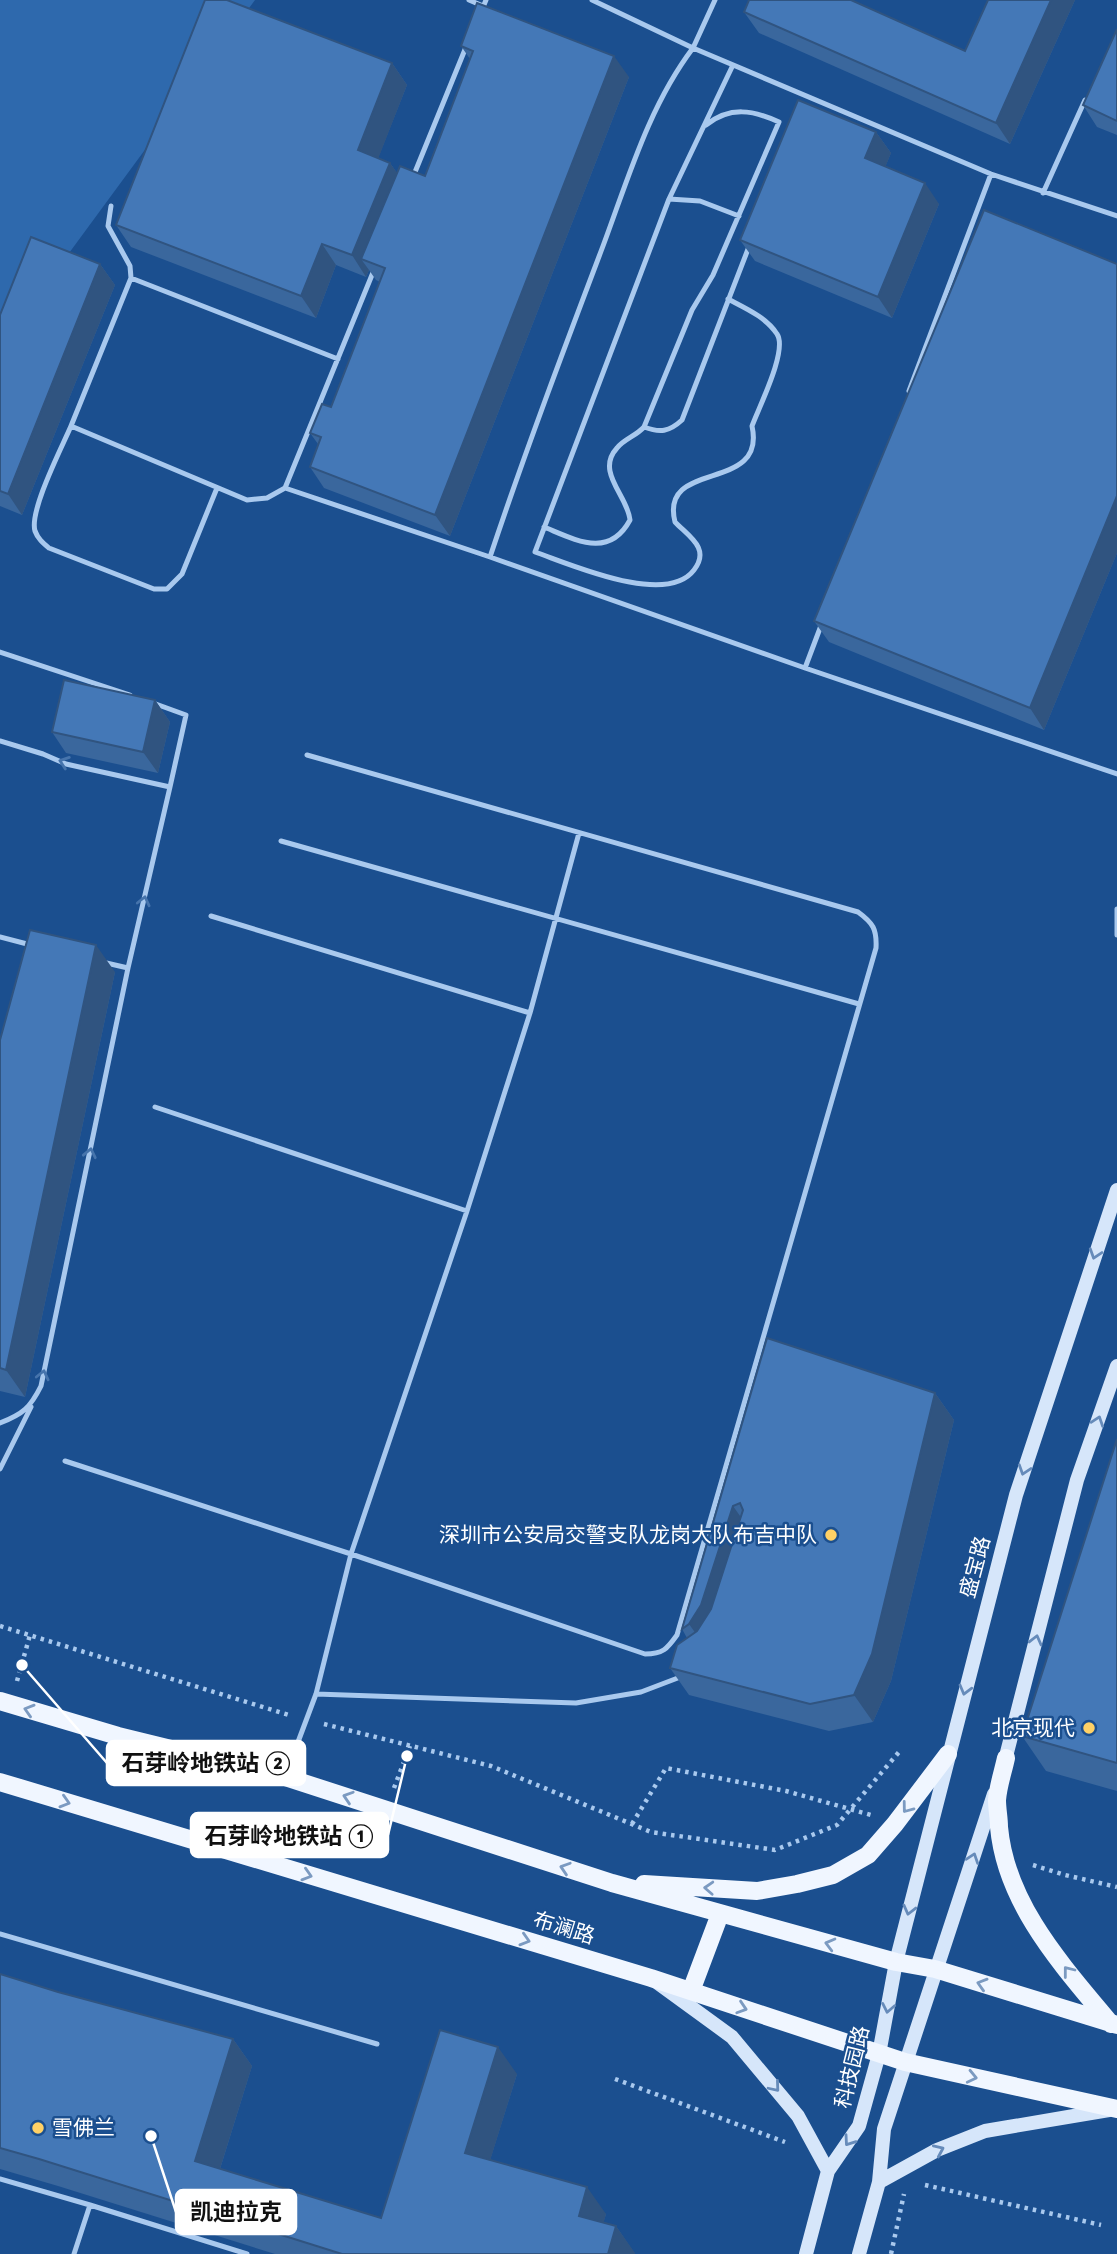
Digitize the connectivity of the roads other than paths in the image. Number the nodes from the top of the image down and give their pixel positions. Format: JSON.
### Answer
{"nodes":[{"id":1,"x":469,"y":0,"type":"edge"},
{"id":2,"x":592,"y":0,"type":"edge"},
{"id":3,"x":715,"y":0,"type":"edge"},
{"id":4,"x":485,"y":3,"type":"edge"},
{"id":5,"x":478,"y":18,"type":"edge"},
{"id":6,"x":468,"y":44,"type":"edge"},
{"id":7,"x":693,"y":48,"type":"junction"},
{"id":8,"x":732,"y":67,"type":"junction"},
{"id":9,"x":1089,"y":93,"type":"edge"},
{"id":10,"x":779,"y":122,"type":"junction"},
{"id":11,"x":787,"y":125,"type":"edge"},
{"id":12,"x":704,"y":127,"type":"junction"},
{"id":13,"x":991,"y":174,"type":"junction"},
{"id":14,"x":411,"y":182,"type":"edge"},
{"id":15,"x":1043,"y":193,"type":"junction"},
{"id":16,"x":669,"y":199,"type":"junction"},
{"id":17,"x":111,"y":206,"type":"dead end"},
{"id":18,"x":739,"y":216,"type":"junction"},
{"id":19,"x":1117,"y":216,"type":"edge"},
{"id":20,"x":752,"y":238,"type":"edge"},
{"id":21,"x":379,"y":258,"type":"edge"},
{"id":22,"x":131,"y":278,"type":"junction"},
{"id":23,"x":728,"y":299,"type":"junction"},
{"id":24,"x":338,"y":359,"type":"junction"},
{"id":25,"x":908,"y":395,"type":"edge"},
{"id":26,"x":71,"y":426,"type":"junction"},
{"id":27,"x":644,"y":428,"type":"junction"},
{"id":28,"x":217,"y":488,"type":"junction"},
{"id":29,"x":285,"y":488,"type":"junction"},
{"id":30,"x":544,"y":527,"type":"junction"},
{"id":31,"x":490,"y":557,"type":"junction"},
{"id":32,"x":824,"y":616,"type":"edge"},
{"id":33,"x":0,"y":652,"type":"edge"},
{"id":34,"x":805,"y":668,"type":"junction"},
{"id":35,"x":133,"y":696,"type":"edge"},
{"id":36,"x":146,"y":701,"type":"edge"},
{"id":37,"x":0,"y":741,"type":"edge"},
{"id":38,"x":307,"y":755,"type":"dead end"},
{"id":39,"x":1117,"y":774,"type":"edge"},
{"id":40,"x":170,"y":787,"type":"junction"},
{"id":41,"x":579,"y":833,"type":"junction"},
{"id":42,"x":281,"y":841,"type":"dead end"},
{"id":43,"x":1117,"y":909,"type":"edge"},
{"id":44,"x":211,"y":916,"type":"dead end"},
{"id":45,"x":556,"y":918,"type":"junction"},
{"id":46,"x":1117,"y":935,"type":"edge"},
{"id":47,"x":0,"y":937,"type":"edge"},
{"id":48,"x":34,"y":953,"type":"edge"},
{"id":49,"x":88,"y":958,"type":"edge"},
{"id":50,"x":128,"y":968,"type":"junction"},
{"id":51,"x":859,"y":1004,"type":"junction"},
{"id":52,"x":530,"y":1013,"type":"junction"},
{"id":53,"x":155,"y":1107,"type":"dead end"},
{"id":54,"x":1117,"y":1189,"type":"edge"},
{"id":55,"x":467,"y":1211,"type":"junction"},
{"id":56,"x":1117,"y":1366,"type":"edge"},
{"id":57,"x":32,"y":1404,"type":"junction"},
{"id":58,"x":0,"y":1423,"type":"edge"},
{"id":59,"x":65,"y":1461,"type":"dead end"},
{"id":60,"x":0,"y":1468,"type":"edge"},
{"id":61,"x":351,"y":1554,"type":"junction"},
{"id":62,"x":690,"y":1672,"type":"edge"},
{"id":63,"x":316,"y":1694,"type":"junction"},
{"id":64,"x":5,"y":1703,"type":"edge"},
{"id":65,"x":948,"y":1754,"type":"junction"},
{"id":66,"x":1006,"y":1758,"type":"junction"},
{"id":67,"x":285,"y":1777,"type":"junction"},
{"id":68,"x":0,"y":1782,"type":"edge"},
{"id":69,"x":612,"y":1883,"type":"junction"},
{"id":70,"x":720,"y":1914,"type":"junction"},
{"id":71,"x":0,"y":1934,"type":"edge"},
{"id":72,"x":896,"y":1962,"type":"junction"},
{"id":73,"x":935,"y":1969,"type":"junction"},
{"id":74,"x":651,"y":1978,"type":"junction"},
{"id":75,"x":691,"y":1991,"type":"junction"},
{"id":76,"x":1114,"y":2024,"type":"edge"},
{"id":77,"x":377,"y":2044,"type":"dead end"},
{"id":78,"x":879,"y":2053,"type":"junction"},
{"id":79,"x":905,"y":2062,"type":"junction"},
{"id":80,"x":1116,"y":2109,"type":"edge"},
{"id":81,"x":828,"y":2171,"type":"junction"},
{"id":82,"x":0,"y":2179,"type":"edge"},
{"id":83,"x":879,"y":2182,"type":"junction"},
{"id":84,"x":90,"y":2205,"type":"junction"},
{"id":85,"x":74,"y":2254,"type":"edge"},
{"id":86,"x":247,"y":2254,"type":"edge"},
{"id":87,"x":806,"y":2254,"type":"edge"},
{"id":88,"x":859,"y":2254,"type":"edge"}],
"edges":[{"from":1,"to":4,"type":"lane"},
{"from":2,"to":7,"type":"lane"},
{"from":3,"to":7,"type":"lane"},
{"from":4,"to":5,"type":"lane"},
{"from":6,"to":14,"type":"lane"},
{"from":7,"to":8,"type":"lane"},
{"from":7,"to":31,"type":"lane"},
{"from":8,"to":12,"type":"lane"},
{"from":8,"to":13,"type":"lane"},
{"from":9,"to":15,"type":"lane"},
{"from":10,"to":11,"type":"lane"},
{"from":10,"to":12,"type":"lane"},
{"from":10,"to":18,"type":"lane"},
{"from":12,"to":16,"type":"lane"},
{"from":13,"to":15,"type":"lane"},
{"from":13,"to":25,"type":"lane"},
{"from":15,"to":19,"type":"lane"},
{"from":16,"to":18,"type":"lane"},
{"from":16,"to":30,"type":"lane"},
{"from":17,"to":22,"type":"lane"},
{"from":18,"to":27,"type":"lane"},
{"from":20,"to":23,"type":"lane"},
{"from":21,"to":24,"type":"lane"},
{"from":22,"to":24,"type":"lane"},
{"from":22,"to":26,"type":"lane"},
{"from":23,"to":27,"type":"lane"},
{"from":23,"to":30,"type":"lane"},
{"from":24,"to":29,"type":"lane"},
{"from":26,"to":28,"type":"lane"},
{"from":26,"to":28,"type":"lane"},
{"from":27,"to":30,"type":"lane"},
{"from":28,"to":29,"type":"lane"},
{"from":29,"to":31,"type":"lane"},
{"from":31,"to":34,"type":"lane"},
{"from":32,"to":34,"type":"lane"},
{"from":33,"to":35,"type":"lane"},
{"from":34,"to":39,"type":"lane"},
{"from":36,"to":40,"type":"lane"},
{"from":40,"to":37,"type":"lane","one_way":true},
{"from":38,"to":41,"type":"lane"},
{"from":50,"to":40,"type":"lane","one_way":true},
{"from":41,"to":45,"type":"lane"},
{"from":41,"to":51,"type":"lane"},
{"from":42,"to":45,"type":"lane"},
{"from":43,"to":46,"type":"lane"},
{"from":44,"to":52,"type":"lane"},
{"from":45,"to":51,"type":"lane"},
{"from":45,"to":52,"type":"lane"},
{"from":47,"to":48,"type":"lane"},
{"from":49,"to":50,"type":"lane"},
{"from":57,"to":50,"type":"lane","one_way":true},
{"from":51,"to":61,"type":"lane"},
{"from":52,"to":55,"type":"lane"},
{"from":53,"to":55,"type":"lane"},
{"from":54,"to":65,"type":"main road","name":"盛宝路","one_way":true},
{"from":55,"to":61,"type":"lane"},
{"from":66,"to":56,"type":"main road","one_way":true},
{"from":57,"to":58,"type":"lane"},
{"from":57,"to":60,"type":"lane"},
{"from":59,"to":61,"type":"lane"},
{"from":61,"to":63,"type":"lane"},
{"from":62,"to":63,"type":"lane"},
{"from":63,"to":67,"type":"lane"},
{"from":67,"to":64,"type":"main road","one_way":true},
{"from":65,"to":69,"type":"main road","one_way":true},
{"from":65,"to":72,"type":"main road","name":"盛宝路","one_way":true},
{"from":73,"to":66,"type":"main road","one_way":true},
{"from":76,"to":66,"type":"main road","one_way":true},
{"from":69,"to":67,"type":"main road","one_way":true},
{"from":68,"to":74,"type":"main road","name":"布澜路","one_way":true},
{"from":69,"to":70,"type":"main road"},
{"from":72,"to":70,"type":"main road","one_way":true},
{"from":70,"to":75,"type":"main road"},
{"from":71,"to":77,"type":"lane"},
{"from":72,"to":73,"type":"main road"},
{"from":72,"to":78,"type":"main road","name":"科技园路","one_way":true},
{"from":76,"to":73,"type":"main road","one_way":true},
{"from":73,"to":79,"type":"main road"},
{"from":74,"to":75,"type":"main road","name":"布澜路"},
{"from":74,"to":81,"type":"main road","one_way":true},
{"from":75,"to":78,"type":"main road","name":"布澜路","one_way":true},
{"from":78,"to":79,"type":"main road","name":"布澜路"},
{"from":78,"to":81,"type":"main road","name":"科技园路","one_way":true},
{"from":79,"to":80,"type":"main road","name":"布澜路","one_way":true},
{"from":79,"to":83,"type":"main road"},
{"from":83,"to":80,"type":"main road","one_way":true},
{"from":81,"to":87,"type":"main road","name":"科技园路"},
{"from":82,"to":84,"type":"lane"},
{"from":83,"to":88,"type":"main road"},
{"from":84,"to":85,"type":"lane"},
{"from":84,"to":86,"type":"lane"}]}
